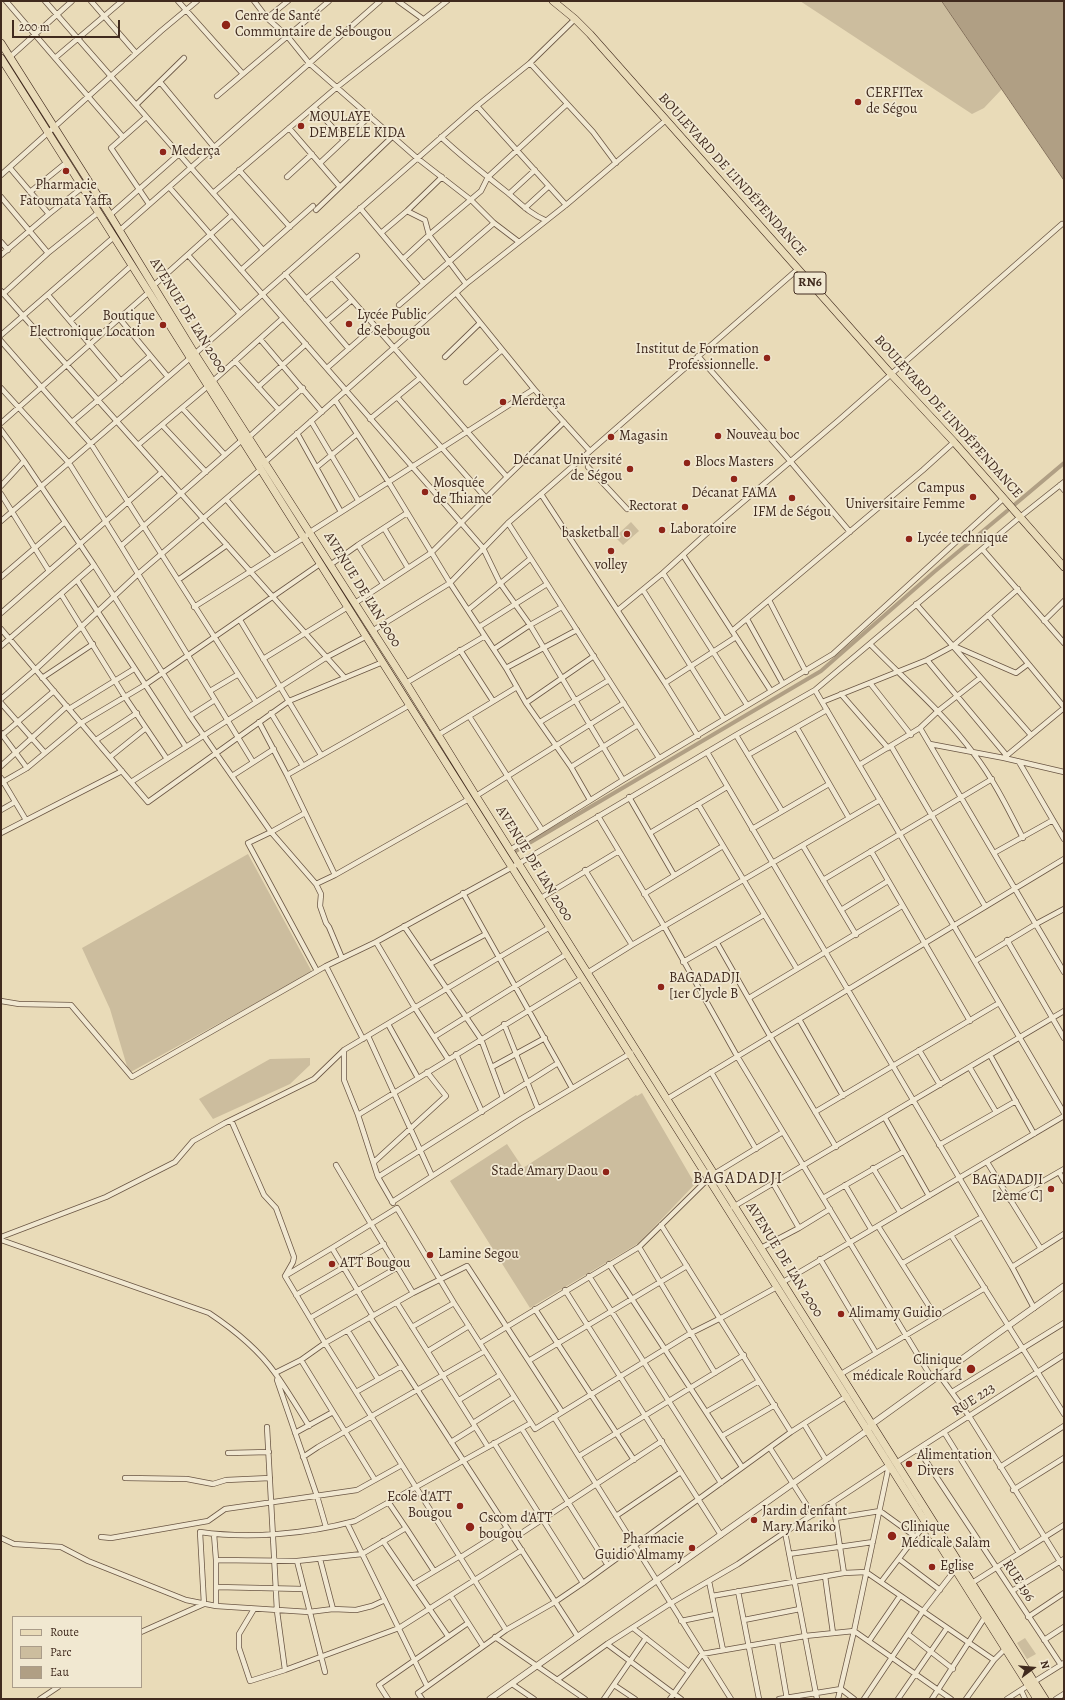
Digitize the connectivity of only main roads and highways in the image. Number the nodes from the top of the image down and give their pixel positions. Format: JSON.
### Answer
{"nodes":[{"id":1,"x":553,"y":1,"type":"edge"},
{"id":2,"x":1,"y":43,"type":"edge"},
{"id":3,"x":1,"y":58,"type":"edge"},
{"id":4,"x":193,"y":356,"type":"junction"},
{"id":5,"x":307,"y":534,"type":"junction"},
{"id":6,"x":1064,"y":567,"type":"edge"},
{"id":7,"x":369,"y":633,"type":"junction"},
{"id":8,"x":472,"y":797,"type":"junction"},
{"id":9,"x":515,"y":865,"type":"junction"},
{"id":10,"x":584,"y":975,"type":"junction"},
{"id":11,"x":633,"y":1052,"type":"junction"},
{"id":12,"x":711,"y":1176,"type":"junction"},
{"id":13,"x":732,"y":1208,"type":"junction"},
{"id":14,"x":780,"y":1284,"type":"junction"},
{"id":15,"x":870,"y":1427,"type":"junction"},
{"id":16,"x":893,"y":1464,"type":"junction"},
{"id":17,"x":1031,"y":1683,"type":"junction"},
{"id":18,"x":1037,"y":1699,"type":"edge"},
{"id":19,"x":1045,"y":1699,"type":"edge"}],
"edges":[{"from":1,"to":6,"type":"main road","name":"BOULEVARD DE L'INDÉPENDANCE","number":"RN6"},
{"from":2,"to":4,"type":"main road","name":"AVENUE DE L'AN 2000"},
{"from":3,"to":4,"type":"main road","name":"AVENUE DE L'AN 2000"},
{"from":4,"to":5,"type":"main road","name":"AVENUE DE L'AN 2000"},
{"from":5,"to":7,"type":"main road","name":"AVENUE DE L'AN 2000"},
{"from":5,"to":7,"type":"main road","name":"AVENUE DE L'AN 2000"},
{"from":7,"to":8,"type":"main road","name":"AVENUE DE L'AN 2000"},
{"from":7,"to":8,"type":"main road","name":"AVENUE DE L'AN 2000"},
{"from":8,"to":9,"type":"main road","name":"AVENUE DE L'AN 2000"},
{"from":8,"to":9,"type":"main road","name":"AVENUE DE L'AN 2000"},
{"from":9,"to":10,"type":"main road","name":"AVENUE DE L'AN 2000"},
{"from":9,"to":10,"type":"main road","name":"AVENUE DE L'AN 2000"},
{"from":10,"to":11,"type":"main road","name":"AVENUE DE L'AN 2000"},
{"from":11,"to":12,"type":"main road","name":"AVENUE DE L'AN 2000"},
{"from":11,"to":12,"type":"main road","name":"AVENUE DE L'AN 2000"},
{"from":12,"to":13,"type":"main road","name":"AVENUE DE L'AN 2000"},
{"from":13,"to":14,"type":"main road","name":"AVENUE DE L'AN 2000"},
{"from":13,"to":14,"type":"main road","name":"AVENUE DE L'AN 2000"},
{"from":14,"to":15,"type":"main road","name":"AVENUE DE L'AN 2000"},
{"from":14,"to":15,"type":"main road","name":"AVENUE DE L'AN 2000"},
{"from":15,"to":16,"type":"main road","name":"AVENUE DE L'AN 2000"},
{"from":16,"to":17,"type":"main road","name":"AVENUE DE L'AN 2000"},
{"from":16,"to":17,"type":"main road","name":"AVENUE DE L'AN 2000"},
{"from":17,"to":18,"type":"main road","name":"AVENUE DE L'AN 2000"},
{"from":17,"to":19,"type":"main road","name":"AVENUE DE L'AN 2000"}]}
